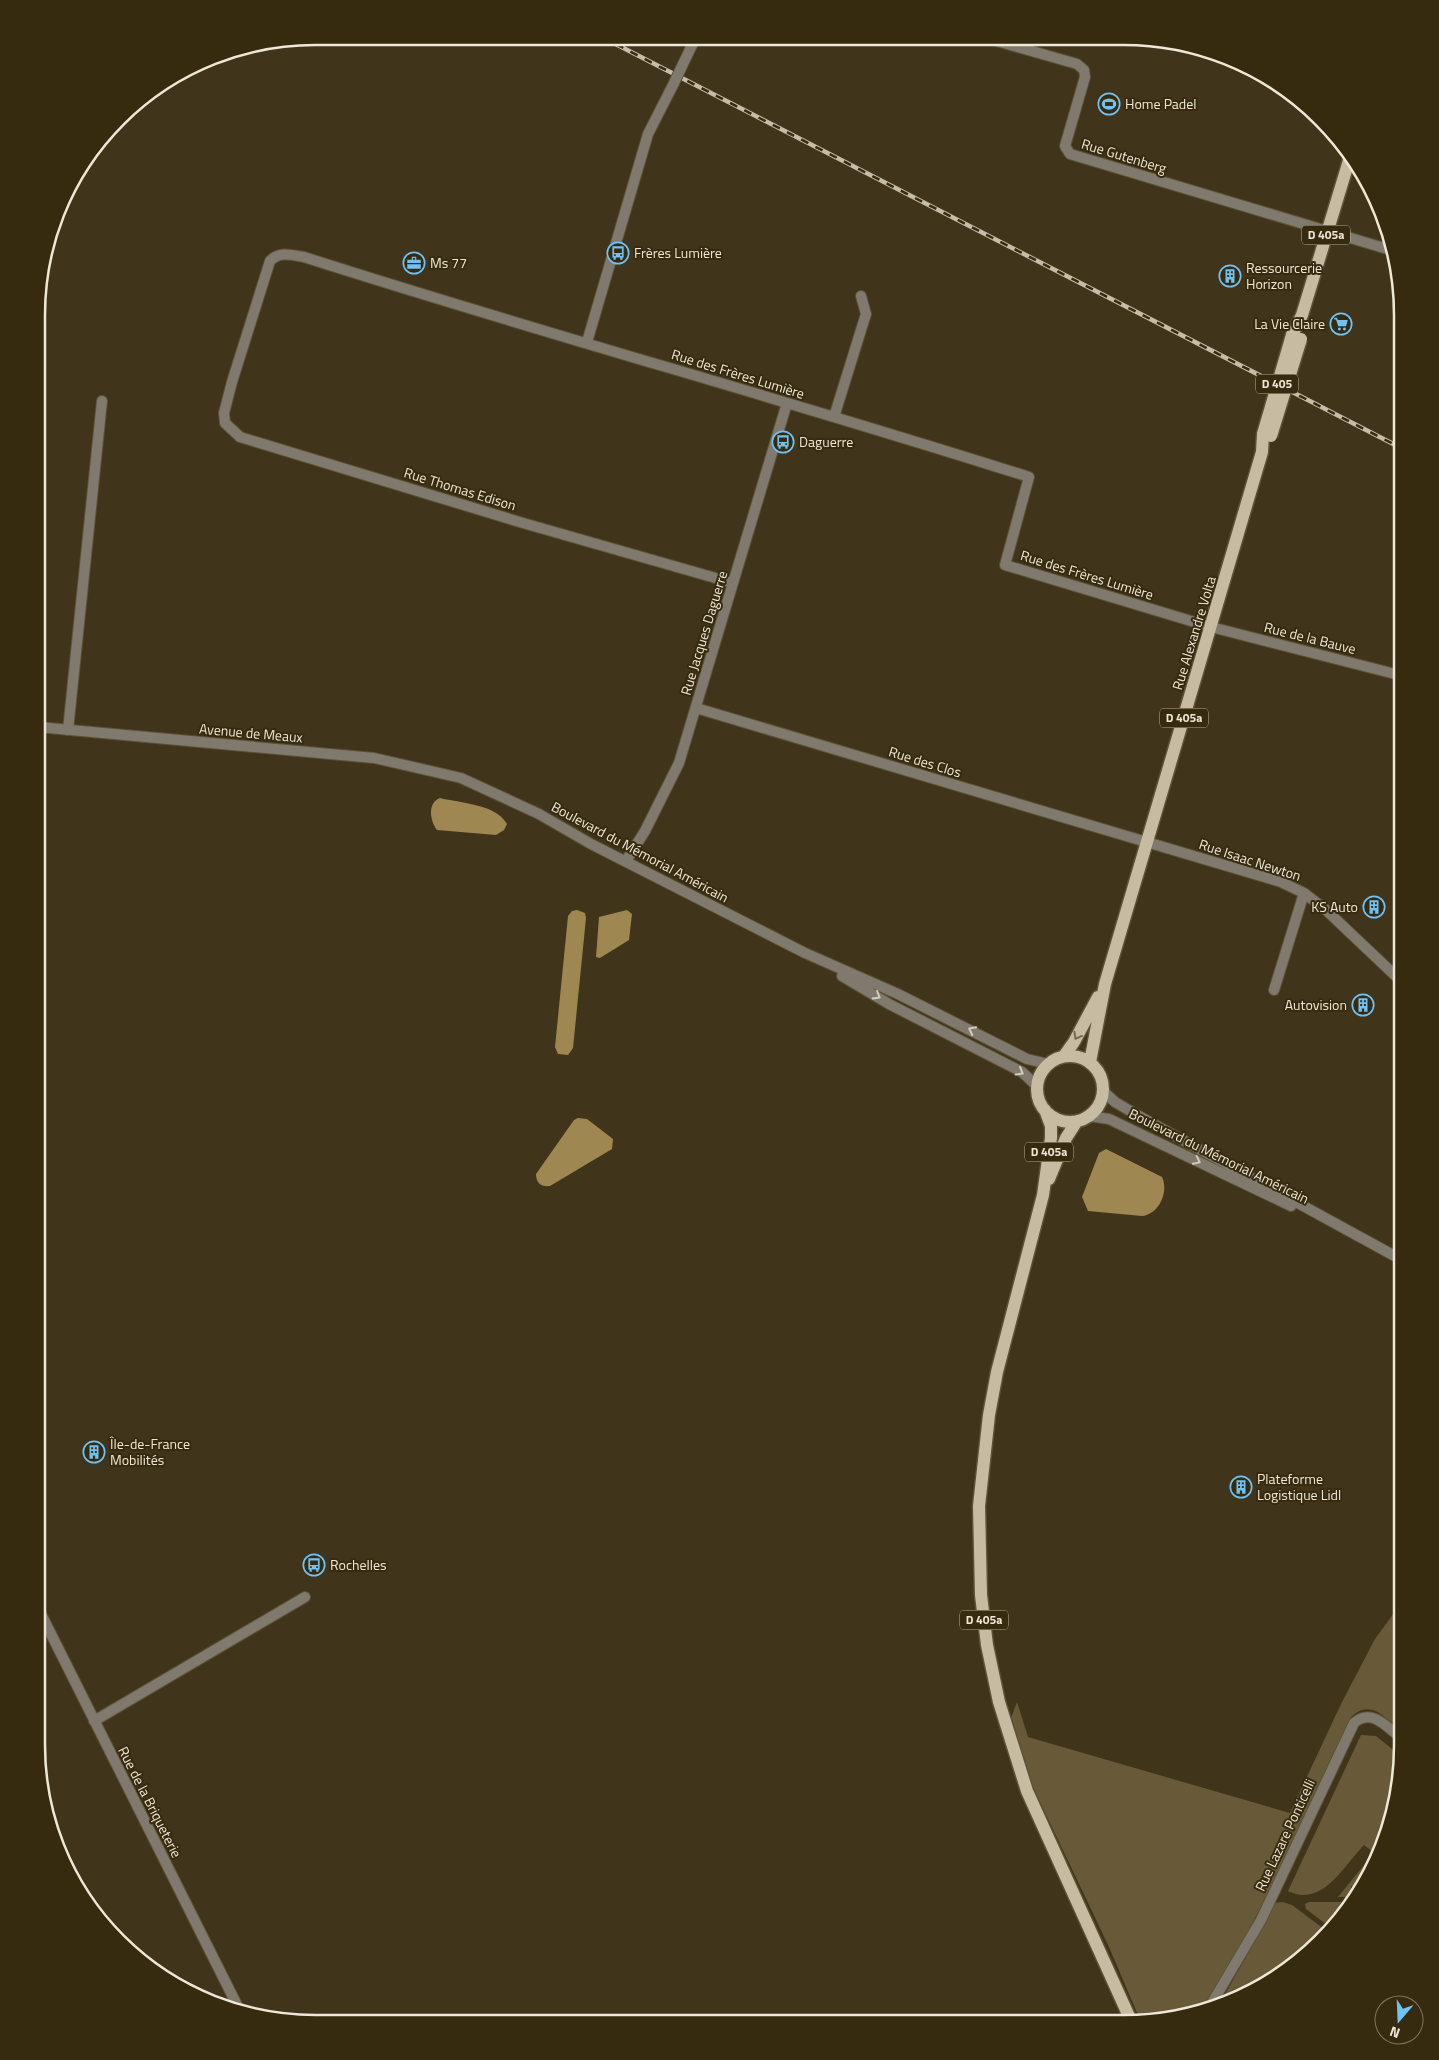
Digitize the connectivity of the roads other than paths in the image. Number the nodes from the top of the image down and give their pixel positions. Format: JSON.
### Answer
{"nodes":[{"id":1,"x":692,"y":45,"type":"edge"},
{"id":2,"x":1010,"y":45,"type":"edge"},
{"id":3,"x":1348,"y":164,"type":"edge"},
{"id":4,"x":1328,"y":231,"type":"junction"},
{"id":5,"x":1386,"y":249,"type":"edge"},
{"id":6,"x":861,"y":296,"type":"dead end"},
{"id":7,"x":1296,"y":337,"type":"joint"},
{"id":8,"x":587,"y":342,"type":"junction"},
{"id":9,"x":232,"y":382,"type":"joint"},
{"id":10,"x":102,"y":401,"type":"dead end"},
{"id":11,"x":787,"y":403,"type":"junction"},
{"id":12,"x":834,"y":416,"type":"junction"},
{"id":13,"x":1267,"y":435,"type":"joint"},
{"id":14,"x":733,"y":583,"type":"junction"},
{"id":15,"x":1211,"y":627,"type":"junction"},
{"id":16,"x":1394,"y":674,"type":"edge"},
{"id":17,"x":696,"y":708,"type":"junction"},
{"id":18,"x":45,"y":728,"type":"edge"},
{"id":19,"x":68,"y":730,"type":"junction"},
{"id":20,"x":461,"y":778,"type":"joint"},
{"id":21,"x":1146,"y":842,"type":"junction"},
{"id":22,"x":626,"y":861,"type":"junction"},
{"id":23,"x":1304,"y":893,"type":"junction"},
{"id":24,"x":805,"y":953,"type":"junction"},
{"id":25,"x":1394,"y":974,"type":"edge"},
{"id":26,"x":1105,"y":984,"type":"junction"},
{"id":27,"x":1274,"y":990,"type":"dead end"},
{"id":28,"x":1064,"y":1056,"type":"junction"},
{"id":29,"x":1090,"y":1062,"type":"junction"},
{"id":30,"x":1048,"y":1064,"type":"junction"},
{"id":31,"x":1037,"y":1086,"type":"junction"},
{"id":32,"x":1103,"y":1091,"type":"junction"},
{"id":33,"x":1045,"y":1110,"type":"junction"},
{"id":34,"x":1083,"y":1118,"type":"junction"},
{"id":35,"x":1043,"y":1195,"type":"junction"},
{"id":36,"x":1335,"y":1225,"type":"junction"},
{"id":37,"x":1394,"y":1256,"type":"edge"},
{"id":38,"x":306,"y":1597,"type":"dead end"},
{"id":39,"x":45,"y":1622,"type":"edge"},
{"id":40,"x":94,"y":1720,"type":"junction"},
{"id":41,"x":1394,"y":1733,"type":"edge"},
{"id":42,"x":1214,"y":2000,"type":"edge"},
{"id":43,"x":236,"y":2003,"type":"edge"},
{"id":44,"x":1128,"y":2015,"type":"edge"}],
"edges":[{"from":1,"to":8,"type":"street","bridge":true},
{"from":2,"to":4,"type":"street","name":"Rue Gutenberg"},
{"from":3,"to":4,"type":"main road","number":"D 405a"},
{"from":4,"to":5,"type":"street"},
{"from":4,"to":7,"type":"main road","number":"D 405a"},
{"from":6,"to":12,"type":"street"},
{"from":7,"to":13,"type":"main road","number":"D 405","bridge":true},
{"from":8,"to":9,"type":"street","name":"Rue des Frères Lumière"},
{"from":8,"to":11,"type":"street","name":"Rue des Frères Lumière"},
{"from":9,"to":14,"type":"street","name":"Rue Thomas Edison"},
{"from":10,"to":19,"type":"street"},
{"from":11,"to":12,"type":"street","name":"Rue des Frères Lumière"},
{"from":11,"to":14,"type":"street","name":"Rue Jacques Daguerre"},
{"from":12,"to":15,"type":"street","name":"Rue des Frères Lumière"},
{"from":13,"to":15,"type":"main road","name":"Rue Alexandre Volta","number":"D 405a"},
{"from":14,"to":17,"type":"street","name":"Rue Jacques Daguerre"},
{"from":15,"to":16,"type":"street","name":"Rue de la Bauve"},
{"from":15,"to":21,"type":"main road","name":"Rue Alexandre Volta","number":"D 405a"},
{"from":17,"to":21,"type":"street","name":"Rue des Clos"},
{"from":17,"to":22,"type":"street","name":"Rue Jacques Daguerre"},
{"from":18,"to":19,"type":"street","name":"Avenue de Meaux"},
{"from":19,"to":20,"type":"street","name":"Avenue de Meaux"},
{"from":20,"to":22,"type":"street","name":"Boulevard du Mémorial Américain"},
{"from":21,"to":23,"type":"street","name":"Rue Isaac Newton"},
{"from":21,"to":26,"type":"main road","name":"Rue Alexandre Volta","number":"D 405a"},
{"from":22,"to":24,"type":"street","name":"Boulevard du Mémorial Américain"},
{"from":23,"to":25,"type":"street","name":"Rue Isaac Newton"},
{"from":23,"to":27,"type":"street"},
{"from":30,"to":24,"type":"street","one_way":true},
{"from":24,"to":31,"type":"street","one_way":true},
{"from":26,"to":28,"type":"main road","name":"Rue Alexandre Volta","number":"D 405a","one_way":true},
{"from":26,"to":29,"type":"main road","name":"Rue Alexandre Volta","number":"D 405a"},
{"from":28,"to":29,"type":"main road"},
{"from":28,"to":30,"type":"main road"},
{"from":29,"to":32,"type":"main road"},
{"from":30,"to":31,"type":"main road"},
{"from":31,"to":33,"type":"main road"},
{"from":32,"to":34,"type":"main road"},
{"from":32,"to":36,"type":"street","name":"Boulevard du Mémorial Américain"},
{"from":33,"to":34,"type":"main road"},
{"from":33,"to":35,"type":"main road","number":"D 405a"},
{"from":34,"to":35,"type":"main road","number":"D 405a"},
{"from":34,"to":36,"type":"street","name":"Boulevard du Mémorial Américain","one_way":true},
{"from":35,"to":44,"type":"main road","number":"D 405a"},
{"from":36,"to":37,"type":"street","name":"Boulevard du Mémorial Américain"},
{"from":38,"to":40,"type":"street"},
{"from":39,"to":40,"type":"street","name":"Rue de la Briqueterie"},
{"from":40,"to":43,"type":"street","name":"Rue de la Briqueterie"},
{"from":41,"to":42,"type":"street","name":"Rue Lazare Ponticelli"}]}
